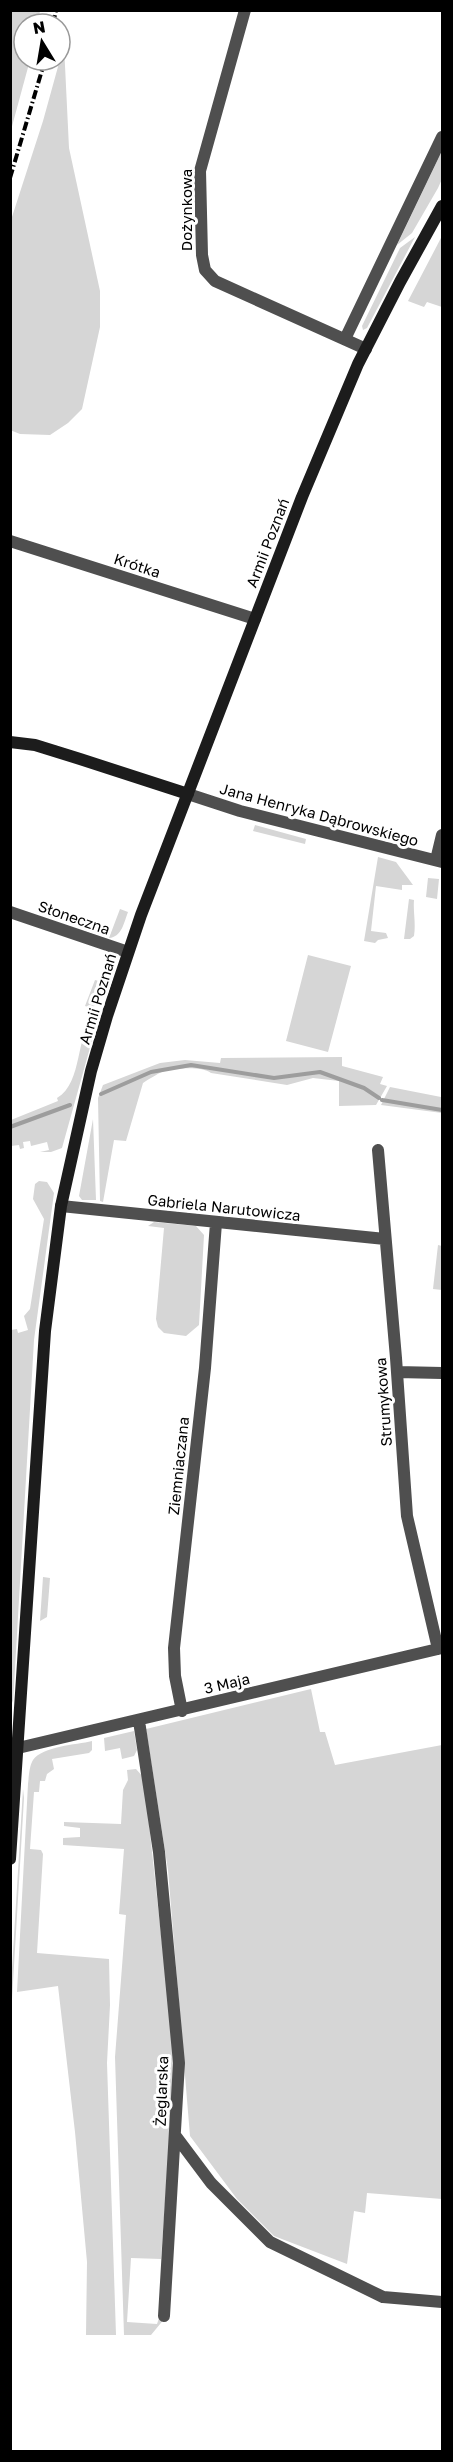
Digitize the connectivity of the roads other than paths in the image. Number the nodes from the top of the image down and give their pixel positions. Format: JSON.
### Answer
{"nodes":[{"id":1,"x":245,"y":10,"type":"edge"},
{"id":2,"x":442,"y":136,"type":"edge"},
{"id":3,"x":442,"y":206,"type":"edge"},
{"id":4,"x":345,"y":339,"type":"junction"},
{"id":5,"x":366,"y":349,"type":"junction"},
{"id":6,"x":10,"y":541,"type":"edge"},
{"id":7,"x":255,"y":619,"type":"junction"},
{"id":8,"x":10,"y":742,"type":"edge"},
{"id":9,"x":188,"y":794,"type":"junction"},
{"id":10,"x":442,"y":835,"type":"edge"},
{"id":11,"x":439,"y":861,"type":"edge"},
{"id":12,"x":10,"y":912,"type":"edge"},
{"id":13,"x":128,"y":952,"type":"junction"},
{"id":14,"x":378,"y":1150,"type":"dead end"},
{"id":15,"x":61,"y":1206,"type":"junction"},
{"id":16,"x":216,"y":1223,"type":"junction"},
{"id":17,"x":385,"y":1239,"type":"junction"},
{"id":18,"x":397,"y":1372,"type":"junction"},
{"id":19,"x":442,"y":1373,"type":"edge"},
{"id":20,"x":440,"y":1648,"type":"edge"},
{"id":21,"x":182,"y":1711,"type":"junction"},
{"id":22,"x":139,"y":1720,"type":"junction"},
{"id":23,"x":18,"y":1748,"type":"junction"},
{"id":24,"x":10,"y":1859,"type":"edge"},
{"id":25,"x":176,"y":2135,"type":"junction"},
{"id":26,"x":442,"y":2302,"type":"edge"},
{"id":27,"x":164,"y":2316,"type":"dead end"}],
"edges":[{"from":1,"to":4,"type":"street","name":"Dożynkowa"},
{"from":2,"to":4,"type":"street"},
{"from":3,"to":5,"type":"main road","name":"Armii Poznań"},
{"from":4,"to":5,"type":"street","name":"Dożynkowa"},
{"from":5,"to":7,"type":"main road","name":"Armii Poznań"},
{"from":6,"to":7,"type":"street","name":"Krótka"},
{"from":7,"to":9,"type":"main road","name":"Armii Poznań"},
{"from":8,"to":9,"type":"main road"},
{"from":9,"to":11,"type":"street","name":"Jana Henryka Dąbrowskiego"},
{"from":9,"to":13,"type":"main road","name":"Armii Poznań"},
{"from":10,"to":11,"type":"street"},
{"from":12,"to":13,"type":"street","name":"Słoneczna"},
{"from":13,"to":15,"type":"main road","name":"Armii Poznań"},
{"from":14,"to":17,"type":"street","name":"Strumykowa"},
{"from":15,"to":16,"type":"street","name":"Gabriela Narutowicza"},
{"from":15,"to":23,"type":"main road","name":"Armii Poznań"},
{"from":16,"to":17,"type":"street","name":"Gabriela Narutowicza"},
{"from":16,"to":21,"type":"street","name":"Ziemniaczana"},
{"from":17,"to":18,"type":"street","name":"Strumykowa"},
{"from":18,"to":19,"type":"street"},
{"from":18,"to":20,"type":"street","name":"Strumykowa"},
{"from":20,"to":21,"type":"street","name":"3 Maja"},
{"from":21,"to":22,"type":"street","name":"3 Maja"},
{"from":22,"to":23,"type":"street","name":"3 Maja"},
{"from":22,"to":25,"type":"street","name":"Żeglarska"},
{"from":23,"to":24,"type":"main road","name":"Armii Poznań"},
{"from":25,"to":26,"type":"street","name":"Żeglarska"},
{"from":25,"to":27,"type":"street"}]}
